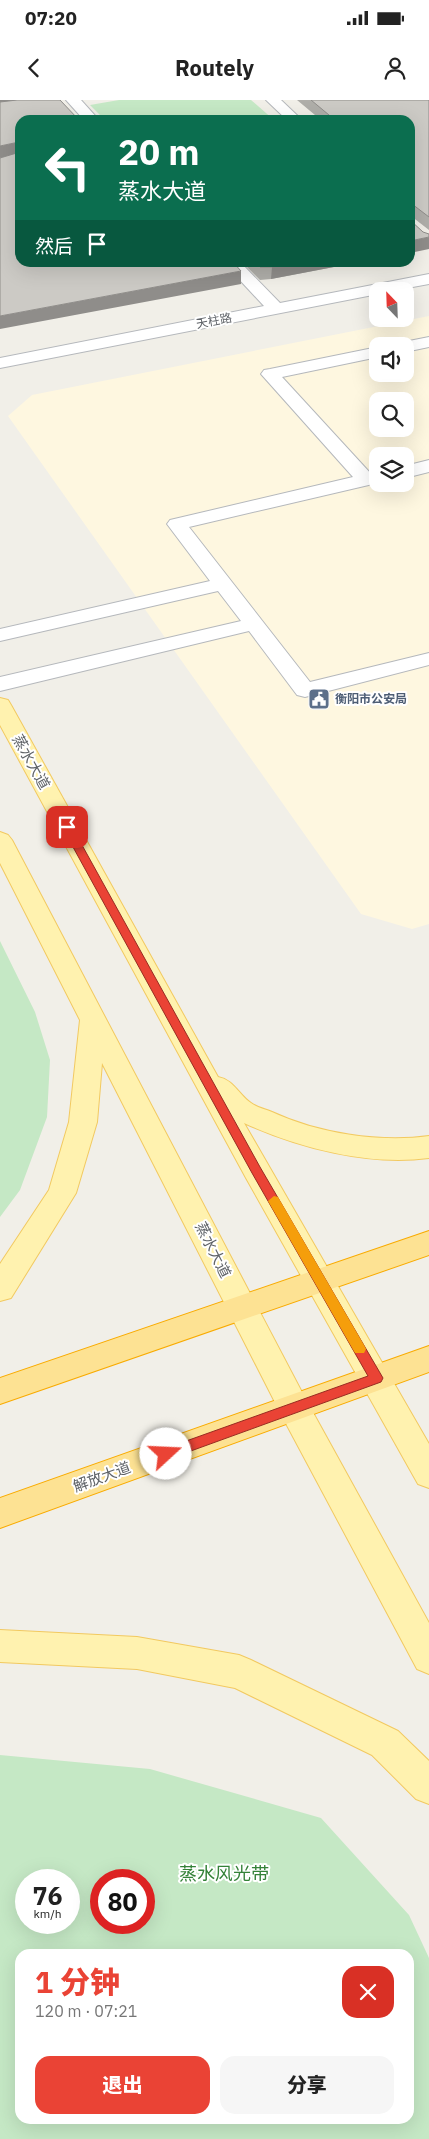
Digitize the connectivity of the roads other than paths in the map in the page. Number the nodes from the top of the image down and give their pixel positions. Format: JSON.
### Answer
{"nodes":[{"id":1,"x":73,"y":100,"type":"edge"},
{"id":2,"x":273,"y":100,"type":"edge"},
{"id":3,"x":87,"y":115,"type":"edge"},
{"id":4,"x":290,"y":115,"type":"edge"},
{"id":5,"x":235,"y":267,"type":"edge"},
{"id":6,"x":429,"y":279,"type":"edge"},
{"id":7,"x":276,"y":309,"type":"junction"},
{"id":8,"x":429,"y":342,"type":"edge"},
{"id":9,"x":414,"y":345,"type":"edge"},
{"id":10,"x":369,"y":354,"type":"edge"},
{"id":11,"x":0,"y":362,"type":"edge"},
{"id":12,"x":429,"y":466,"type":"edge"},
{"id":13,"x":414,"y":470,"type":"edge"},
{"id":14,"x":369,"y":476,"type":"edge"},
{"id":15,"x":369,"y":480,"type":"edge"},
{"id":16,"x":223,"y":584,"type":"junction"},
{"id":17,"x":253,"y":624,"type":"junction"},
{"id":18,"x":0,"y":635,"type":"edge"},
{"id":19,"x":429,"y":659,"type":"edge"},
{"id":20,"x":0,"y":684,"type":"edge"},
{"id":21,"x":0,"y":705,"type":"edge"},
{"id":22,"x":0,"y":840,"type":"edge"},
{"id":23,"x":93,"y":1019,"type":"junction"},
{"id":24,"x":200,"y":1068,"type":"junction"},
{"id":25,"x":429,"y":1146,"type":"edge"},
{"id":26,"x":429,"y":1244,"type":"edge"},
{"id":27,"x":320,"y":1281,"type":"junction"},
{"id":28,"x":0,"y":1288,"type":"edge"},
{"id":29,"x":243,"y":1308,"type":"junction"},
{"id":30,"x":429,"y":1360,"type":"edge"},
{"id":31,"x":377,"y":1378,"type":"junction"},
{"id":32,"x":0,"y":1390,"type":"edge"},
{"id":33,"x":294,"y":1408,"type":"junction"},
{"id":34,"x":429,"y":1474,"type":"edge"},
{"id":35,"x":0,"y":1513,"type":"edge"},
{"id":36,"x":0,"y":1646,"type":"edge"},
{"id":37,"x":429,"y":1657,"type":"edge"},
{"id":38,"x":429,"y":1786,"type":"edge"}],
"edges":[{"from":1,"to":3,"type":"street"},
{"from":2,"to":4,"type":"street"},
{"from":5,"to":7,"type":"street"},
{"from":6,"to":7,"type":"street","name":"天柱路"},
{"from":7,"to":11,"type":"street","name":"天柱路"},
{"from":8,"to":9,"type":"street"},
{"from":10,"to":14,"type":"street"},
{"from":12,"to":13,"type":"street"},
{"from":15,"to":16,"type":"street"},
{"from":16,"to":17,"type":"street"},
{"from":16,"to":18,"type":"street"},
{"from":17,"to":19,"type":"street"},
{"from":17,"to":20,"type":"street"},
{"from":21,"to":24,"type":"main road","name":"蒸水大道"},
{"from":22,"to":23,"type":"main road","name":"蒸水大道"},
{"from":23,"to":28,"type":"main road"},
{"from":23,"to":29,"type":"main road","name":"蒸水大道"},
{"from":24,"to":25,"type":"main road"},
{"from":24,"to":27,"type":"main road","name":"蒸水大道"},
{"from":26,"to":27,"type":"highway"},
{"from":27,"to":29,"type":"highway"},
{"from":27,"to":31,"type":"main road","name":"蒸水大道"},
{"from":29,"to":32,"type":"highway"},
{"from":29,"to":33,"type":"main road","name":"蒸水大道"},
{"from":30,"to":31,"type":"highway","name":"解放大道"},
{"from":31,"to":33,"type":"highway","name":"解放大道"},
{"from":31,"to":34,"type":"main road","name":"蒸水大道"},
{"from":33,"to":35,"type":"highway","name":"解放大道"},
{"from":33,"to":37,"type":"main road","name":"蒸水大道"},
{"from":36,"to":38,"type":"main road"}]}
